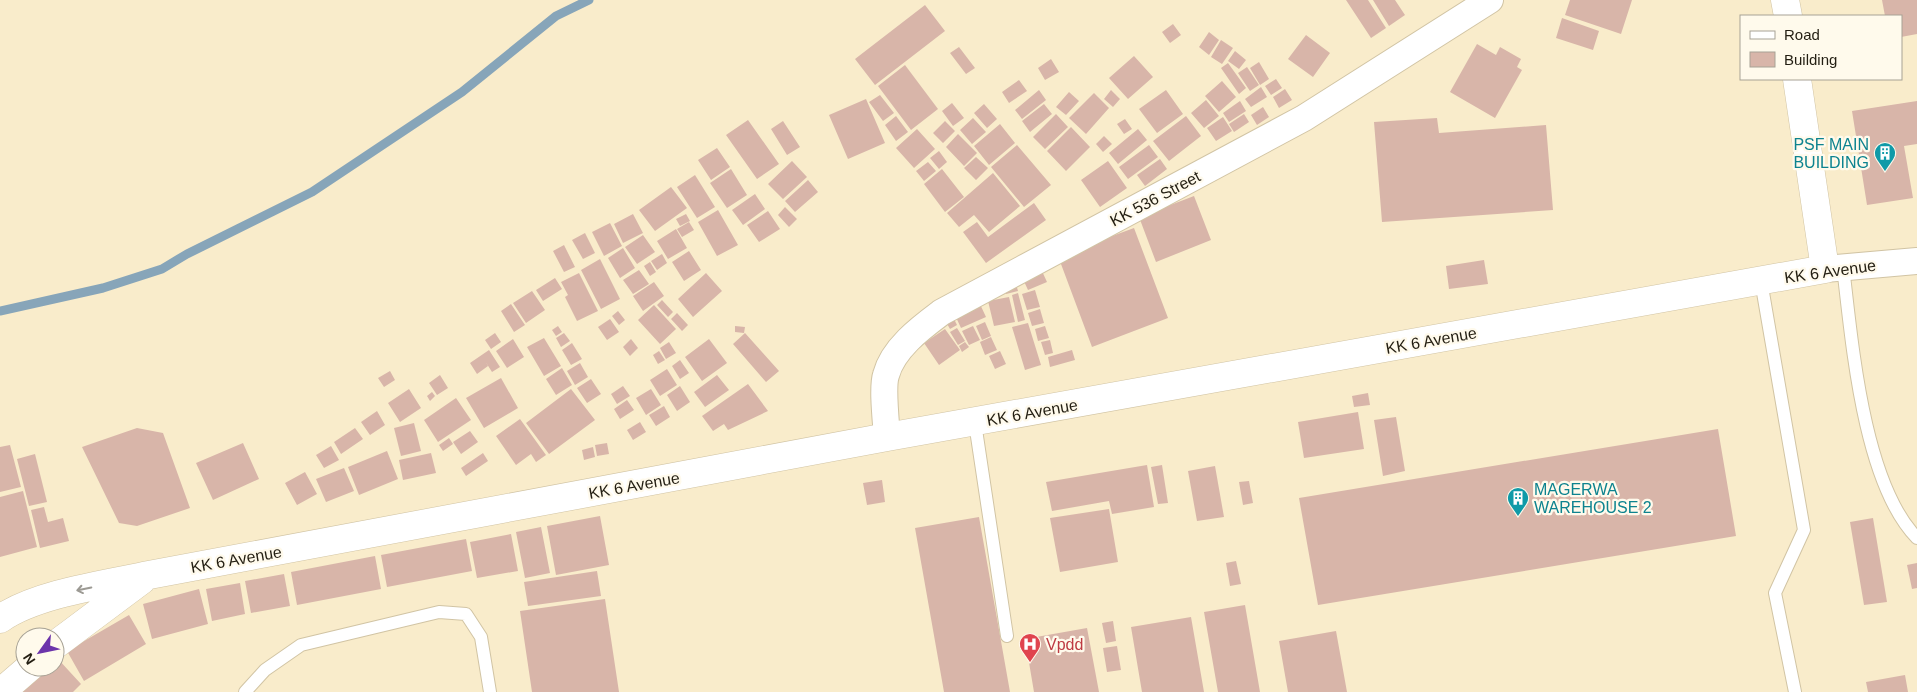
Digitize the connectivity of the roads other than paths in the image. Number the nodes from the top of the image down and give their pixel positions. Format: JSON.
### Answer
{"nodes":[{"id":1,"x":1490,"y":0,"type":"edge"},
{"id":2,"x":1785,"y":0,"type":"edge"},
{"id":3,"x":1788,"y":15,"type":"edge"},
{"id":4,"x":1797,"y":80,"type":"edge"},
{"id":5,"x":1917,"y":261,"type":"edge"},
{"id":6,"x":1834,"y":268,"type":"junction"},
{"id":7,"x":1761,"y":281,"type":"junction"},
{"id":8,"x":975,"y":423,"type":"junction"},
{"id":9,"x":887,"y":437,"type":"junction"},
{"id":10,"x":1917,"y":538,"type":"edge"},
{"id":11,"x":149,"y":575,"type":"junction"},
{"id":12,"x":0,"y":619,"type":"edge"},
{"id":13,"x":1008,"y":636,"type":"dead end"},
{"id":14,"x":65,"y":638,"type":"edge"},
{"id":15,"x":18,"y":677,"type":"edge"},
{"id":16,"x":1,"y":692,"type":"edge"},
{"id":17,"x":245,"y":692,"type":"edge"},
{"id":18,"x":490,"y":692,"type":"edge"},
{"id":19,"x":1795,"y":692,"type":"edge"}],
"edges":[{"from":1,"to":9,"type":"street","name":"KK 536 Street"},
{"from":2,"to":3,"type":"main road"},
{"from":4,"to":6,"type":"main road"},
{"from":5,"to":6,"type":"street","name":"KK 6 Avenue"},
{"from":6,"to":7,"type":"main road","name":"KK 6 Avenue"},
{"from":6,"to":10,"type":"lane"},
{"from":7,"to":8,"type":"main road","name":"KK 6 Avenue"},
{"from":7,"to":19,"type":"lane"},
{"from":8,"to":9,"type":"main road","name":"KK 6 Avenue"},
{"from":8,"to":13,"type":"lane"},
{"from":9,"to":11,"type":"main road","name":"KK 6 Avenue"},
{"from":11,"to":12,"type":"main road","name":"KK 6 Avenue","one_way":true},
{"from":11,"to":14,"type":"main road","name":"KK 6 Avenue"},
{"from":15,"to":16,"type":"main road"},
{"from":17,"to":18,"type":"lane"}]}
